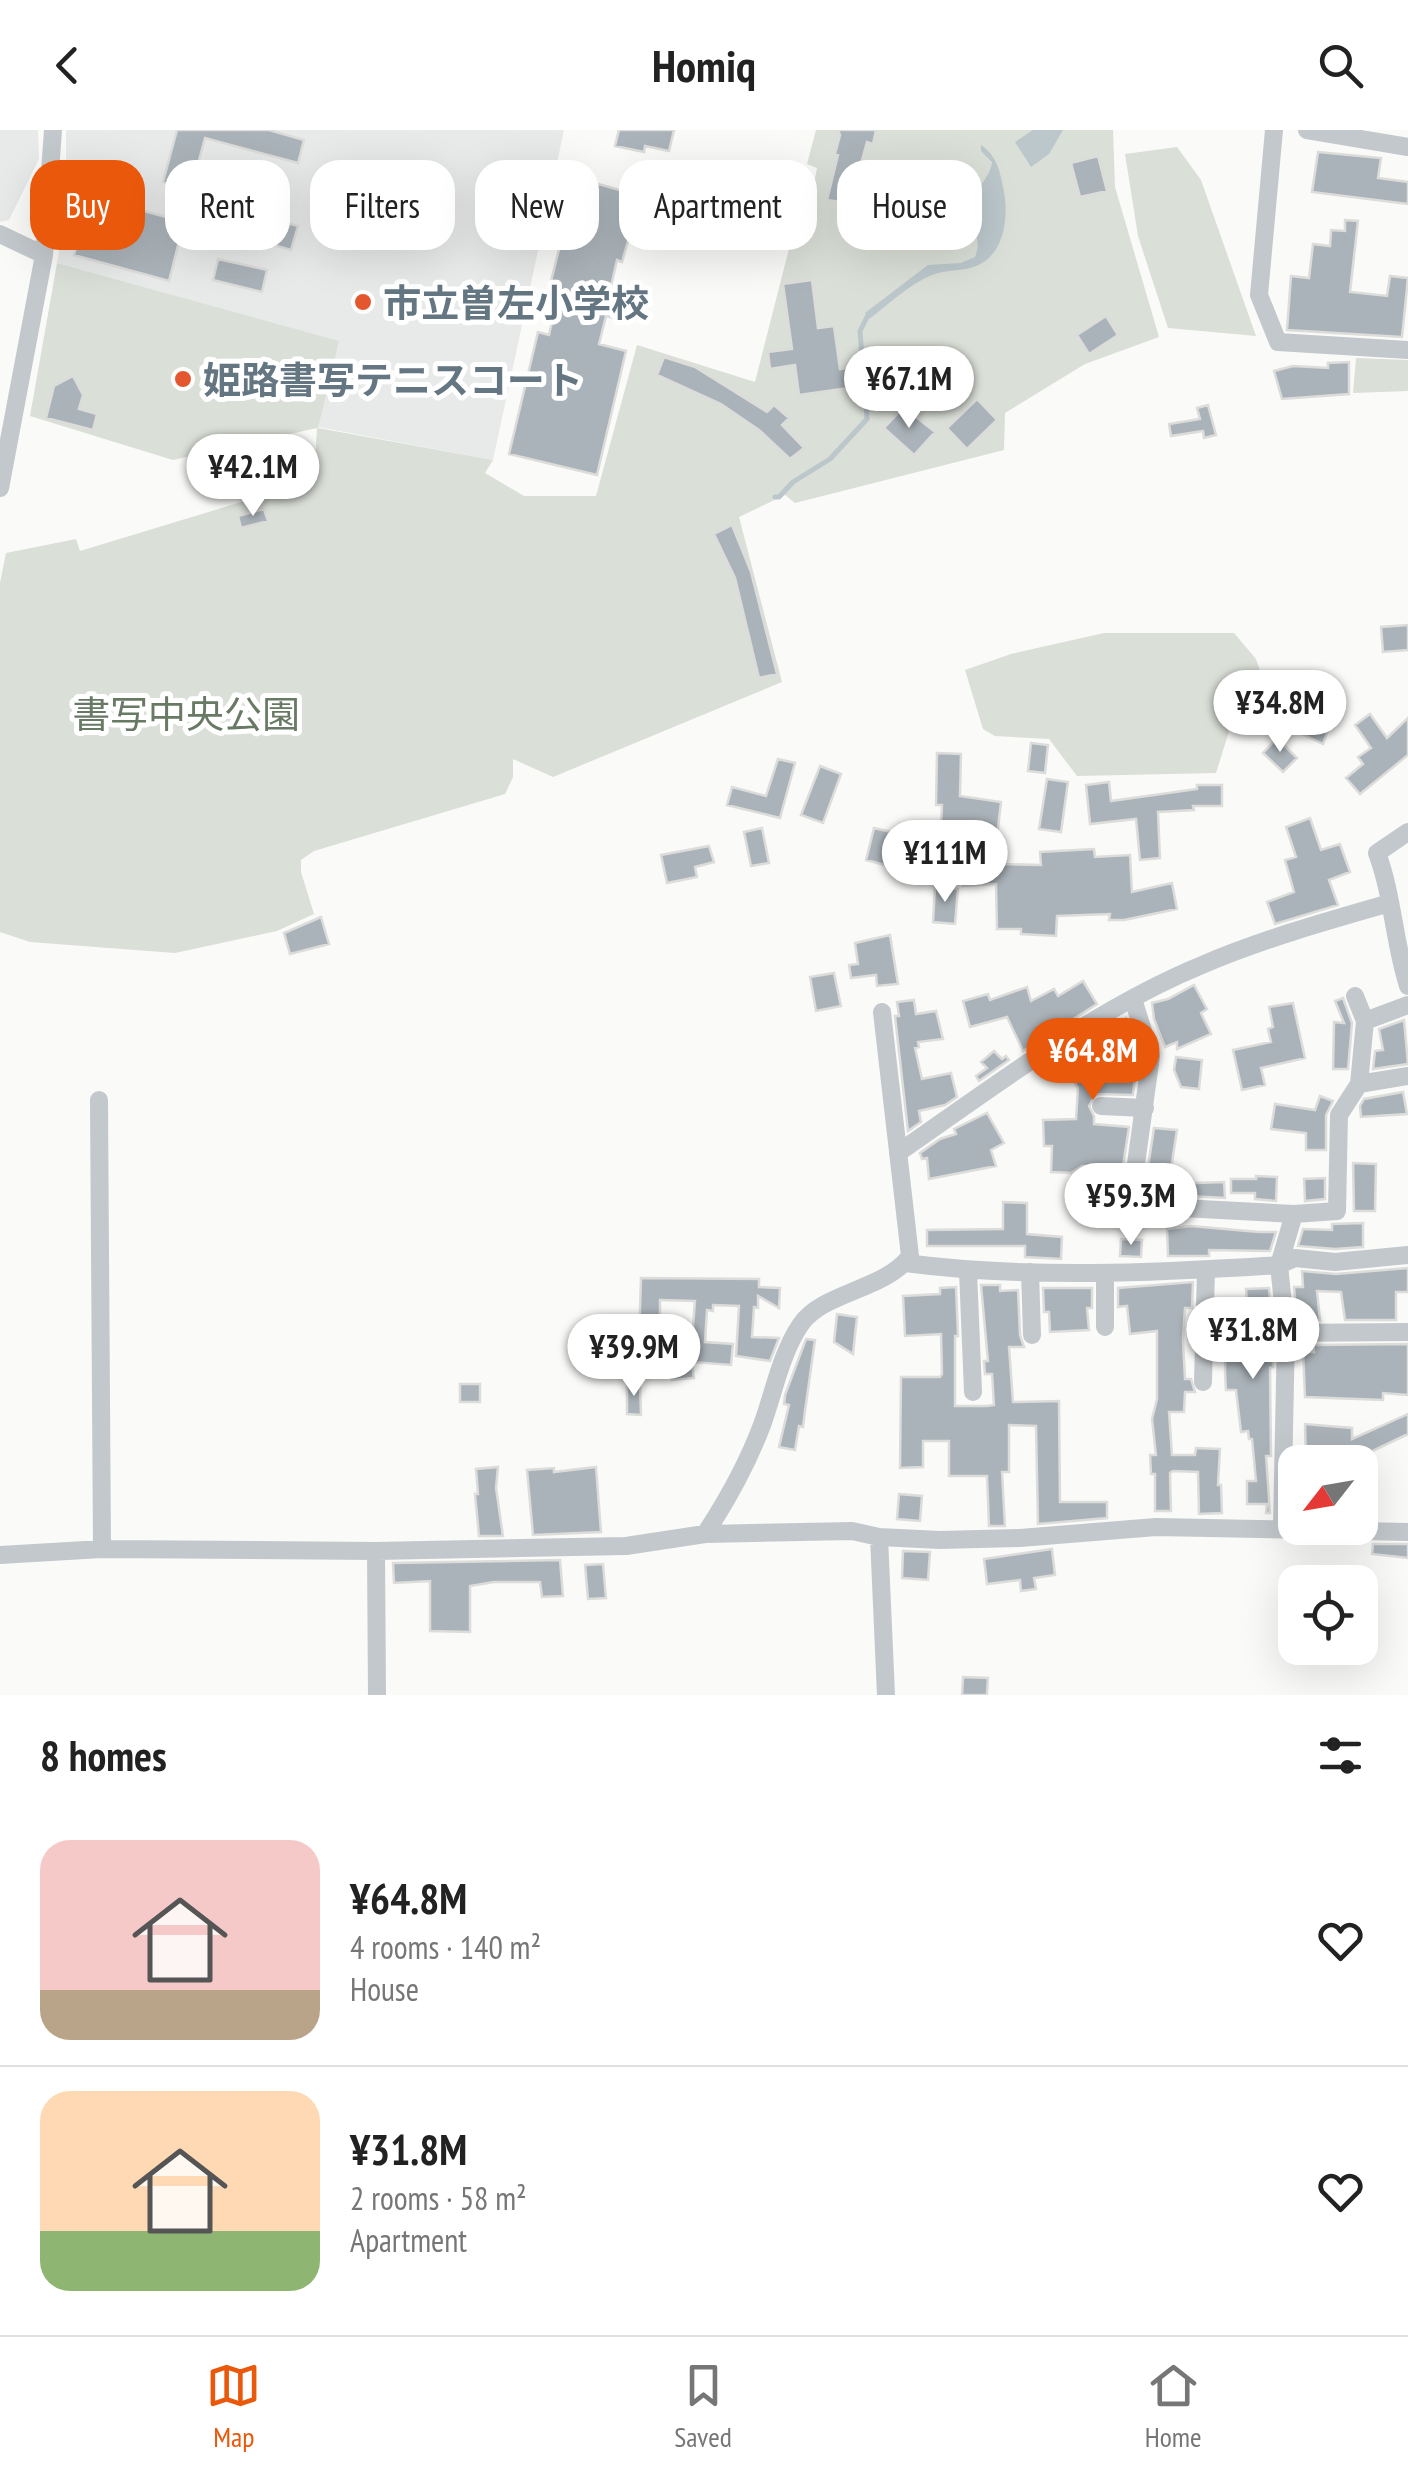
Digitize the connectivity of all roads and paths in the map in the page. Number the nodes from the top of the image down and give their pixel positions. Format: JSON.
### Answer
{"nodes":[{"id":1,"x":53,"y":130,"type":"edge"},
{"id":2,"x":1274,"y":130,"type":"edge"},
{"id":3,"x":1307,"y":130,"type":"edge"},
{"id":4,"x":1408,"y":147,"type":"edge"},
{"id":5,"x":0,"y":234,"type":"edge"},
{"id":6,"x":44,"y":255,"type":"junction"},
{"id":7,"x":1408,"y":350,"type":"edge"},
{"id":8,"x":0,"y":488,"type":"edge"},
{"id":9,"x":1408,"y":832,"type":"edge"},
{"id":10,"x":1390,"y":903,"type":"junction"},
{"id":11,"x":1408,"y":986,"type":"edge"},
{"id":12,"x":1355,"y":996,"type":"dead end"},
{"id":13,"x":1133,"y":1000,"type":"junction"},
{"id":14,"x":1408,"y":1005,"type":"edge"},
{"id":15,"x":882,"y":1012,"type":"dead end"},
{"id":16,"x":1365,"y":1021,"type":"junction"},
{"id":17,"x":1408,"y":1076,"type":"edge"},
{"id":18,"x":1360,"y":1084,"type":"junction"},
{"id":19,"x":100,"y":1100,"type":"dead end"},
{"id":20,"x":1100,"y":1106,"type":"dead end"},
{"id":21,"x":1145,"y":1108,"type":"junction"},
{"id":22,"x":898,"y":1153,"type":"junction"},
{"id":23,"x":1082,"y":1178,"type":"dead end"},
{"id":24,"x":1134,"y":1178,"type":"junction"},
{"id":25,"x":1294,"y":1214,"type":"junction"},
{"id":26,"x":1408,"y":1255,"type":"edge"},
{"id":27,"x":905,"y":1263,"type":"junction"},
{"id":28,"x":1279,"y":1265,"type":"junction"},
{"id":29,"x":1206,"y":1270,"type":"junction"},
{"id":30,"x":968,"y":1271,"type":"junction"},
{"id":31,"x":1030,"y":1272,"type":"junction"},
{"id":32,"x":1105,"y":1273,"type":"junction"},
{"id":33,"x":1105,"y":1327,"type":"dead end"},
{"id":34,"x":1408,"y":1332,"type":"edge"},
{"id":35,"x":1286,"y":1333,"type":"junction"},
{"id":36,"x":1032,"y":1335,"type":"dead end"},
{"id":37,"x":1204,"y":1382,"type":"dead end"},
{"id":38,"x":973,"y":1392,"type":"dead end"},
{"id":39,"x":1284,"y":1445,"type":"edge"},
{"id":40,"x":1278,"y":1527,"type":"edge"},
{"id":41,"x":1378,"y":1531,"type":"edge"},
{"id":42,"x":1408,"y":1532,"type":"edge"},
{"id":43,"x":704,"y":1534,"type":"junction"},
{"id":44,"x":879,"y":1537,"type":"junction"},
{"id":45,"x":102,"y":1549,"type":"junction"},
{"id":46,"x":376,"y":1551,"type":"junction"},
{"id":47,"x":0,"y":1555,"type":"edge"},
{"id":48,"x":377,"y":1695,"type":"edge"},
{"id":49,"x":886,"y":1695,"type":"edge"}],
"edges":[{"from":1,"to":6,"type":"street"},
{"from":2,"to":7,"type":"street"},
{"from":3,"to":4,"type":"street"},
{"from":5,"to":6,"type":"street"},
{"from":6,"to":8,"type":"street"},
{"from":9,"to":10,"type":"street"},
{"from":10,"to":11,"type":"street"},
{"from":10,"to":13,"type":"street"},
{"from":12,"to":16,"type":"street"},
{"from":13,"to":21,"type":"street"},
{"from":13,"to":22,"type":"street"},
{"from":14,"to":16,"type":"street"},
{"from":15,"to":22,"type":"street"},
{"from":16,"to":18,"type":"street"},
{"from":17,"to":18,"type":"street"},
{"from":18,"to":25,"type":"street"},
{"from":19,"to":45,"type":"street"},
{"from":20,"to":21,"type":"street"},
{"from":21,"to":24,"type":"street"},
{"from":22,"to":27,"type":"street"},
{"from":23,"to":24,"type":"street"},
{"from":24,"to":25,"type":"street"},
{"from":25,"to":28,"type":"street"},
{"from":26,"to":28,"type":"street"},
{"from":27,"to":30,"type":"street"},
{"from":27,"to":43,"type":"street"},
{"from":28,"to":29,"type":"street"},
{"from":28,"to":35,"type":"street"},
{"from":29,"to":32,"type":"street"},
{"from":29,"to":37,"type":"street"},
{"from":30,"to":31,"type":"street"},
{"from":30,"to":38,"type":"street"},
{"from":31,"to":32,"type":"street"},
{"from":31,"to":36,"type":"street"},
{"from":32,"to":33,"type":"street"},
{"from":34,"to":35,"type":"street"},
{"from":35,"to":39,"type":"street"},
{"from":40,"to":44,"type":"street"},
{"from":41,"to":42,"type":"street"},
{"from":43,"to":44,"type":"street"},
{"from":43,"to":46,"type":"street"},
{"from":44,"to":49,"type":"street"},
{"from":45,"to":46,"type":"street"},
{"from":45,"to":47,"type":"street"},
{"from":46,"to":48,"type":"street"}]}
